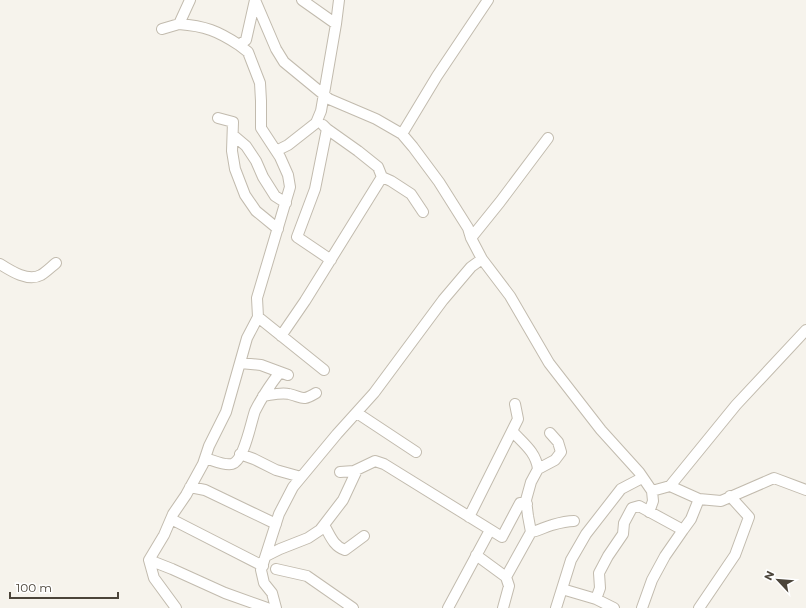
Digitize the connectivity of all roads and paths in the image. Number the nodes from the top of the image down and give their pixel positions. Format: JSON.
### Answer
{"nodes":[{"id":1,"x":190,"y":0,"type":"edge"},
{"id":2,"x":255,"y":0,"type":"edge"},
{"id":3,"x":302,"y":0,"type":"edge"},
{"id":4,"x":339,"y":0,"type":"edge"},
{"id":5,"x":488,"y":0,"type":"edge"},
{"id":6,"x":179,"y":24,"type":"junction"},
{"id":7,"x":336,"y":24,"type":"junction"},
{"id":8,"x":162,"y":30,"type":"dead end"},
{"id":9,"x":239,"y":45,"type":"junction"},
{"id":10,"x":324,"y":94,"type":"junction"},
{"id":11,"x":218,"y":118,"type":"dead end"},
{"id":12,"x":318,"y":119,"type":"junction"},
{"id":13,"x":327,"y":129,"type":"junction"},
{"id":14,"x":402,"y":134,"type":"junction"},
{"id":15,"x":233,"y":135,"type":"junction"},
{"id":16,"x":548,"y":138,"type":"dead end"},
{"id":17,"x":276,"y":151,"type":"junction"},
{"id":18,"x":382,"y":177,"type":"junction"},
{"id":19,"x":286,"y":203,"type":"junction"},
{"id":20,"x":423,"y":212,"type":"dead end"},
{"id":21,"x":278,"y":229,"type":"junction"},
{"id":22,"x":471,"y":238,"type":"junction"},
{"id":23,"x":482,"y":259,"type":"junction"},
{"id":24,"x":331,"y":260,"type":"junction"},
{"id":25,"x":56,"y":263,"type":"dead end"},
{"id":26,"x":0,"y":264,"type":"edge"},
{"id":27,"x":258,"y":317,"type":"junction"},
{"id":28,"x":806,"y":330,"type":"edge"},
{"id":29,"x":281,"y":336,"type":"junction"},
{"id":30,"x":240,"y":363,"type":"junction"},
{"id":31,"x":324,"y":370,"type":"dead end"},
{"id":32,"x":316,"y":393,"type":"dead end"},
{"id":33,"x":263,"y":396,"type":"junction"},
{"id":34,"x":515,"y":404,"type":"dead end"},
{"id":35,"x":357,"y":413,"type":"junction"},
{"id":36,"x":512,"y":431,"type":"junction"},
{"id":37,"x":550,"y":433,"type":"dead end"},
{"id":38,"x":416,"y":452,"type":"dead end"},
{"id":39,"x":240,"y":454,"type":"junction"},
{"id":40,"x":205,"y":458,"type":"junction"},
{"id":41,"x":538,"y":469,"type":"junction"},
{"id":42,"x":357,"y":470,"type":"junction"},
{"id":43,"x":340,"y":472,"type":"dead end"},
{"id":44,"x":301,"y":477,"type":"junction"},
{"id":45,"x":642,"y":478,"type":"junction"},
{"id":46,"x":670,"y":486,"type":"junction"},
{"id":47,"x":190,"y":487,"type":"junction"},
{"id":48,"x":806,"y":490,"type":"edge"},
{"id":49,"x":652,"y":491,"type":"junction"},
{"id":50,"x":730,"y":496,"type":"junction"},
{"id":51,"x":699,"y":499,"type":"junction"},
{"id":52,"x":527,"y":504,"type":"junction"},
{"id":53,"x":649,"y":512,"type":"junction"},
{"id":54,"x":469,"y":517,"type":"junction"},
{"id":55,"x":171,"y":519,"type":"junction"},
{"id":56,"x":574,"y":520,"type":"dead end"},
{"id":57,"x":276,"y":524,"type":"junction"},
{"id":58,"x":324,"y":525,"type":"junction"},
{"id":59,"x":490,"y":530,"type":"junction"},
{"id":60,"x":683,"y":530,"type":"junction"},
{"id":61,"x":531,"y":532,"type":"junction"},
{"id":62,"x":364,"y":536,"type":"dead end"},
{"id":63,"x":476,"y":555,"type":"junction"},
{"id":64,"x":149,"y":560,"type":"junction"},
{"id":65,"x":264,"y":561,"type":"junction"},
{"id":66,"x":276,"y":569,"type":"dead end"},
{"id":67,"x":506,"y":577,"type":"junction"},
{"id":68,"x":562,"y":588,"type":"junction"},
{"id":69,"x":596,"y":599,"type":"junction"},
{"id":70,"x":176,"y":608,"type":"edge"},
{"id":71,"x":267,"y":608,"type":"edge"},
{"id":72,"x":276,"y":608,"type":"edge"},
{"id":73,"x":353,"y":608,"type":"edge"},
{"id":74,"x":448,"y":608,"type":"edge"},
{"id":75,"x":503,"y":608,"type":"edge"},
{"id":76,"x":556,"y":608,"type":"edge"},
{"id":77,"x":614,"y":608,"type":"edge"},
{"id":78,"x":642,"y":608,"type":"edge"},
{"id":79,"x":699,"y":608,"type":"edge"}],
"edges":[{"from":1,"to":6,"type":"street"},
{"from":2,"to":9,"type":"street"},
{"from":2,"to":10,"type":"street"},
{"from":3,"to":7,"type":"street"},
{"from":4,"to":7,"type":"street"},
{"from":5,"to":14,"type":"street"},
{"from":6,"to":8,"type":"street"},
{"from":6,"to":9,"type":"street"},
{"from":7,"to":10,"type":"street"},
{"from":9,"to":17,"type":"street"},
{"from":10,"to":12,"type":"street"},
{"from":10,"to":14,"type":"street"},
{"from":11,"to":15,"type":"street"},
{"from":12,"to":13,"type":"street"},
{"from":12,"to":17,"type":"street"},
{"from":13,"to":18,"type":"street"},
{"from":13,"to":24,"type":"street"},
{"from":14,"to":22,"type":"street"},
{"from":15,"to":19,"type":"street"},
{"from":15,"to":21,"type":"street"},
{"from":16,"to":22,"type":"street"},
{"from":17,"to":19,"type":"street"},
{"from":18,"to":20,"type":"street"},
{"from":18,"to":24,"type":"street"},
{"from":19,"to":21,"type":"street"},
{"from":21,"to":27,"type":"street"},
{"from":22,"to":23,"type":"street"},
{"from":23,"to":35,"type":"street"},
{"from":23,"to":45,"type":"street"},
{"from":24,"to":29,"type":"street"},
{"from":25,"to":26,"type":"street"},
{"from":27,"to":29,"type":"street"},
{"from":27,"to":30,"type":"street"},
{"from":28,"to":46,"type":"street"},
{"from":29,"to":31,"type":"street"},
{"from":30,"to":33,"type":"street"},
{"from":30,"to":40,"type":"street"},
{"from":32,"to":33,"type":"street"},
{"from":33,"to":39,"type":"street"},
{"from":34,"to":36,"type":"street"},
{"from":35,"to":38,"type":"street"},
{"from":35,"to":44,"type":"street"},
{"from":36,"to":41,"type":"street"},
{"from":36,"to":54,"type":"street"},
{"from":37,"to":41,"type":"street"},
{"from":39,"to":40,"type":"street"},
{"from":39,"to":44,"type":"street"},
{"from":40,"to":47,"type":"street"},
{"from":41,"to":52,"type":"street"},
{"from":42,"to":43,"type":"street"},
{"from":42,"to":54,"type":"street"},
{"from":42,"to":58,"type":"street"},
{"from":44,"to":57,"type":"street"},
{"from":45,"to":49,"type":"street"},
{"from":45,"to":68,"type":"street"},
{"from":46,"to":49,"type":"street"},
{"from":46,"to":51,"type":"street"},
{"from":47,"to":55,"type":"street"},
{"from":47,"to":57,"type":"street"},
{"from":48,"to":50,"type":"street"},
{"from":49,"to":53,"type":"street"},
{"from":50,"to":51,"type":"street"},
{"from":50,"to":79,"type":"street"},
{"from":51,"to":60,"type":"street"},
{"from":52,"to":59,"type":"street"},
{"from":52,"to":61,"type":"street"},
{"from":53,"to":60,"type":"street"},
{"from":53,"to":69,"type":"street"},
{"from":54,"to":59,"type":"street"},
{"from":55,"to":64,"type":"street"},
{"from":55,"to":65,"type":"street"},
{"from":56,"to":61,"type":"street"},
{"from":57,"to":65,"type":"street"},
{"from":58,"to":62,"type":"street"},
{"from":58,"to":65,"type":"street"},
{"from":59,"to":63,"type":"street"},
{"from":60,"to":78,"type":"street"},
{"from":61,"to":67,"type":"street"},
{"from":63,"to":67,"type":"street"},
{"from":63,"to":74,"type":"street"},
{"from":64,"to":70,"type":"street"},
{"from":64,"to":71,"type":"street"},
{"from":65,"to":72,"type":"street"},
{"from":66,"to":73,"type":"street"},
{"from":67,"to":75,"type":"street"},
{"from":68,"to":69,"type":"street"},
{"from":68,"to":76,"type":"street"},
{"from":69,"to":77,"type":"street"}]}
